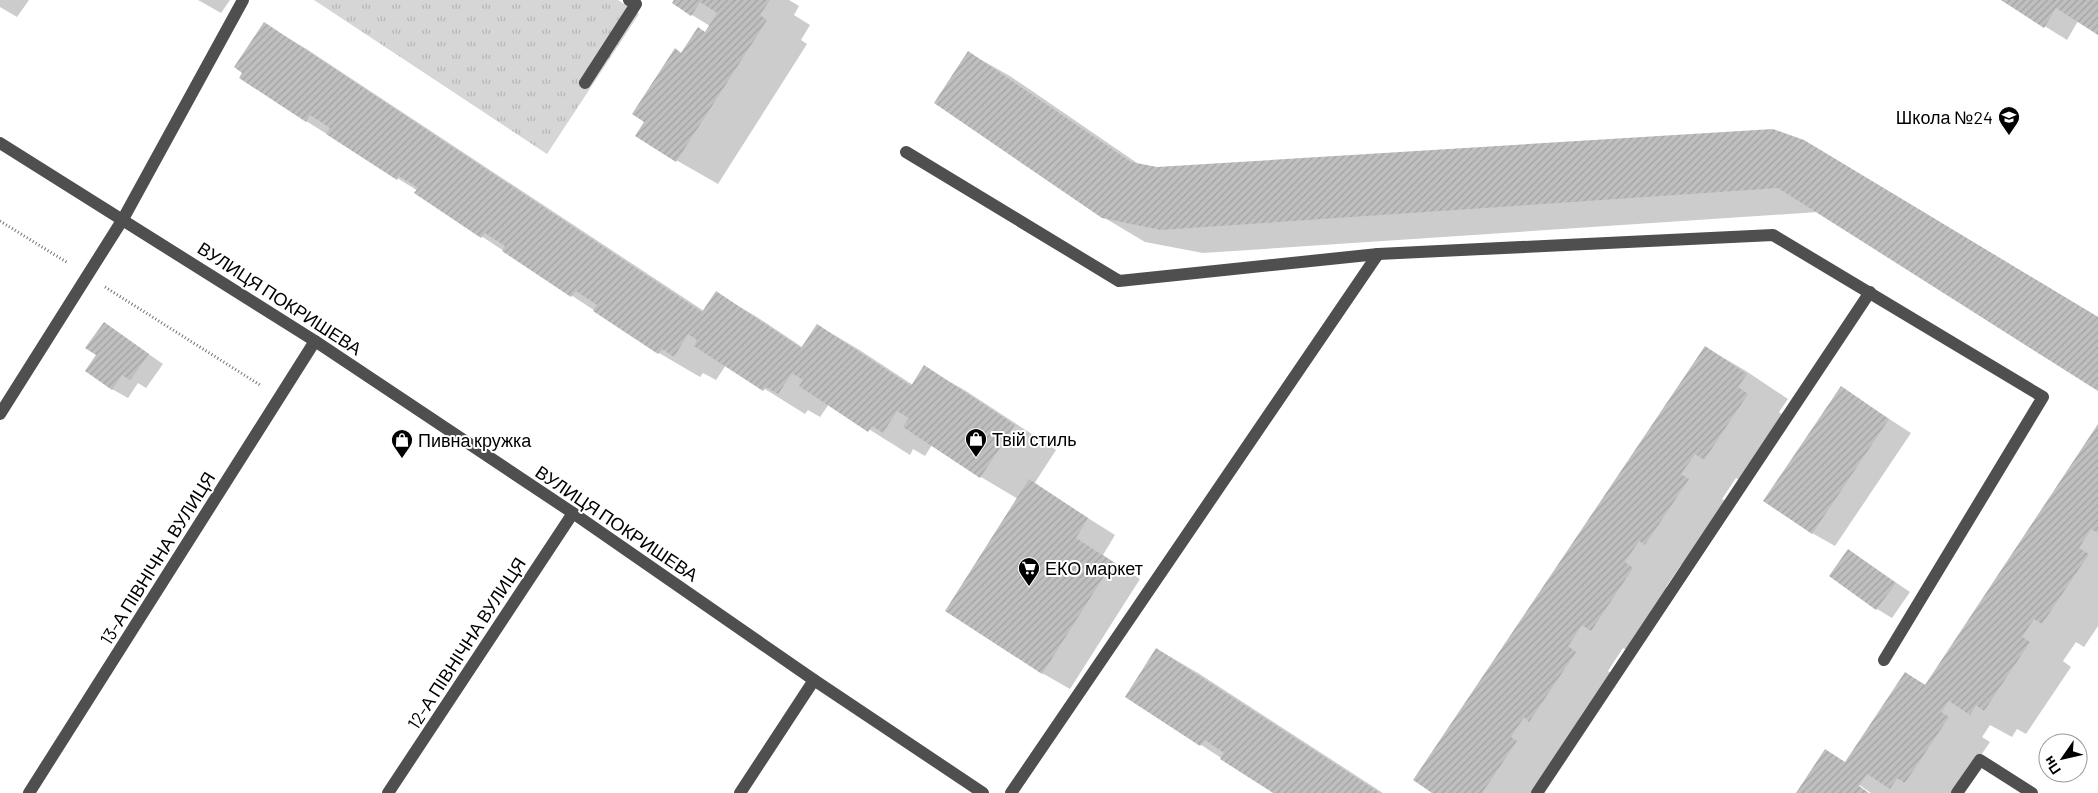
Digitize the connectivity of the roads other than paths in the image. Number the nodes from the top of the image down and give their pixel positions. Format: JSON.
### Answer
{"nodes":[{"id":1,"x":243,"y":0,"type":"edge"},
{"id":2,"x":630,"y":0,"type":"edge"},
{"id":3,"x":585,"y":82,"type":"dead end"},
{"id":4,"x":0,"y":143,"type":"edge"},
{"id":5,"x":906,"y":152,"type":"dead end"},
{"id":6,"x":123,"y":219,"type":"junction"},
{"id":7,"x":1378,"y":254,"type":"junction"},
{"id":8,"x":1870,"y":292,"type":"junction"},
{"id":9,"x":315,"y":341,"type":"junction"},
{"id":10,"x":0,"y":414,"type":"edge"},
{"id":11,"x":573,"y":513,"type":"junction"},
{"id":12,"x":1884,"y":660,"type":"dead end"},
{"id":13,"x":814,"y":680,"type":"junction"},
{"id":14,"x":29,"y":793,"type":"edge"},
{"id":15,"x":388,"y":793,"type":"edge"},
{"id":16,"x":740,"y":793,"type":"edge"},
{"id":17,"x":983,"y":793,"type":"edge"},
{"id":18,"x":1011,"y":793,"type":"edge"},
{"id":19,"x":1537,"y":793,"type":"edge"},
{"id":20,"x":1957,"y":793,"type":"edge"},
{"id":21,"x":2032,"y":793,"type":"edge"}],
"edges":[{"from":1,"to":6,"type":"street"},
{"from":2,"to":3,"type":"street"},
{"from":4,"to":6,"type":"street","name":"ВУЛИЦЯ ПОКРИШЕВА"},
{"from":5,"to":7,"type":"street"},
{"from":6,"to":9,"type":"street","name":"ВУЛИЦЯ ПОКРИШЕВА"},
{"from":6,"to":10,"type":"street"},
{"from":7,"to":8,"type":"street"},
{"from":7,"to":18,"type":"street"},
{"from":8,"to":12,"type":"street"},
{"from":8,"to":19,"type":"street"},
{"from":9,"to":11,"type":"street","name":"ВУЛИЦЯ ПОКРИШЕВА"},
{"from":9,"to":14,"type":"street","name":"13-А ПІВНІЧНА ВУЛИЦЯ"},
{"from":11,"to":13,"type":"street","name":"ВУЛИЦЯ ПОКРИШЕВА"},
{"from":11,"to":15,"type":"street","name":"12-А ПІВНІЧНА ВУЛИЦЯ"},
{"from":13,"to":16,"type":"street"},
{"from":13,"to":17,"type":"street","name":"ВУЛИЦЯ ПОКРИШЕВА"},
{"from":20,"to":21,"type":"street"}]}
